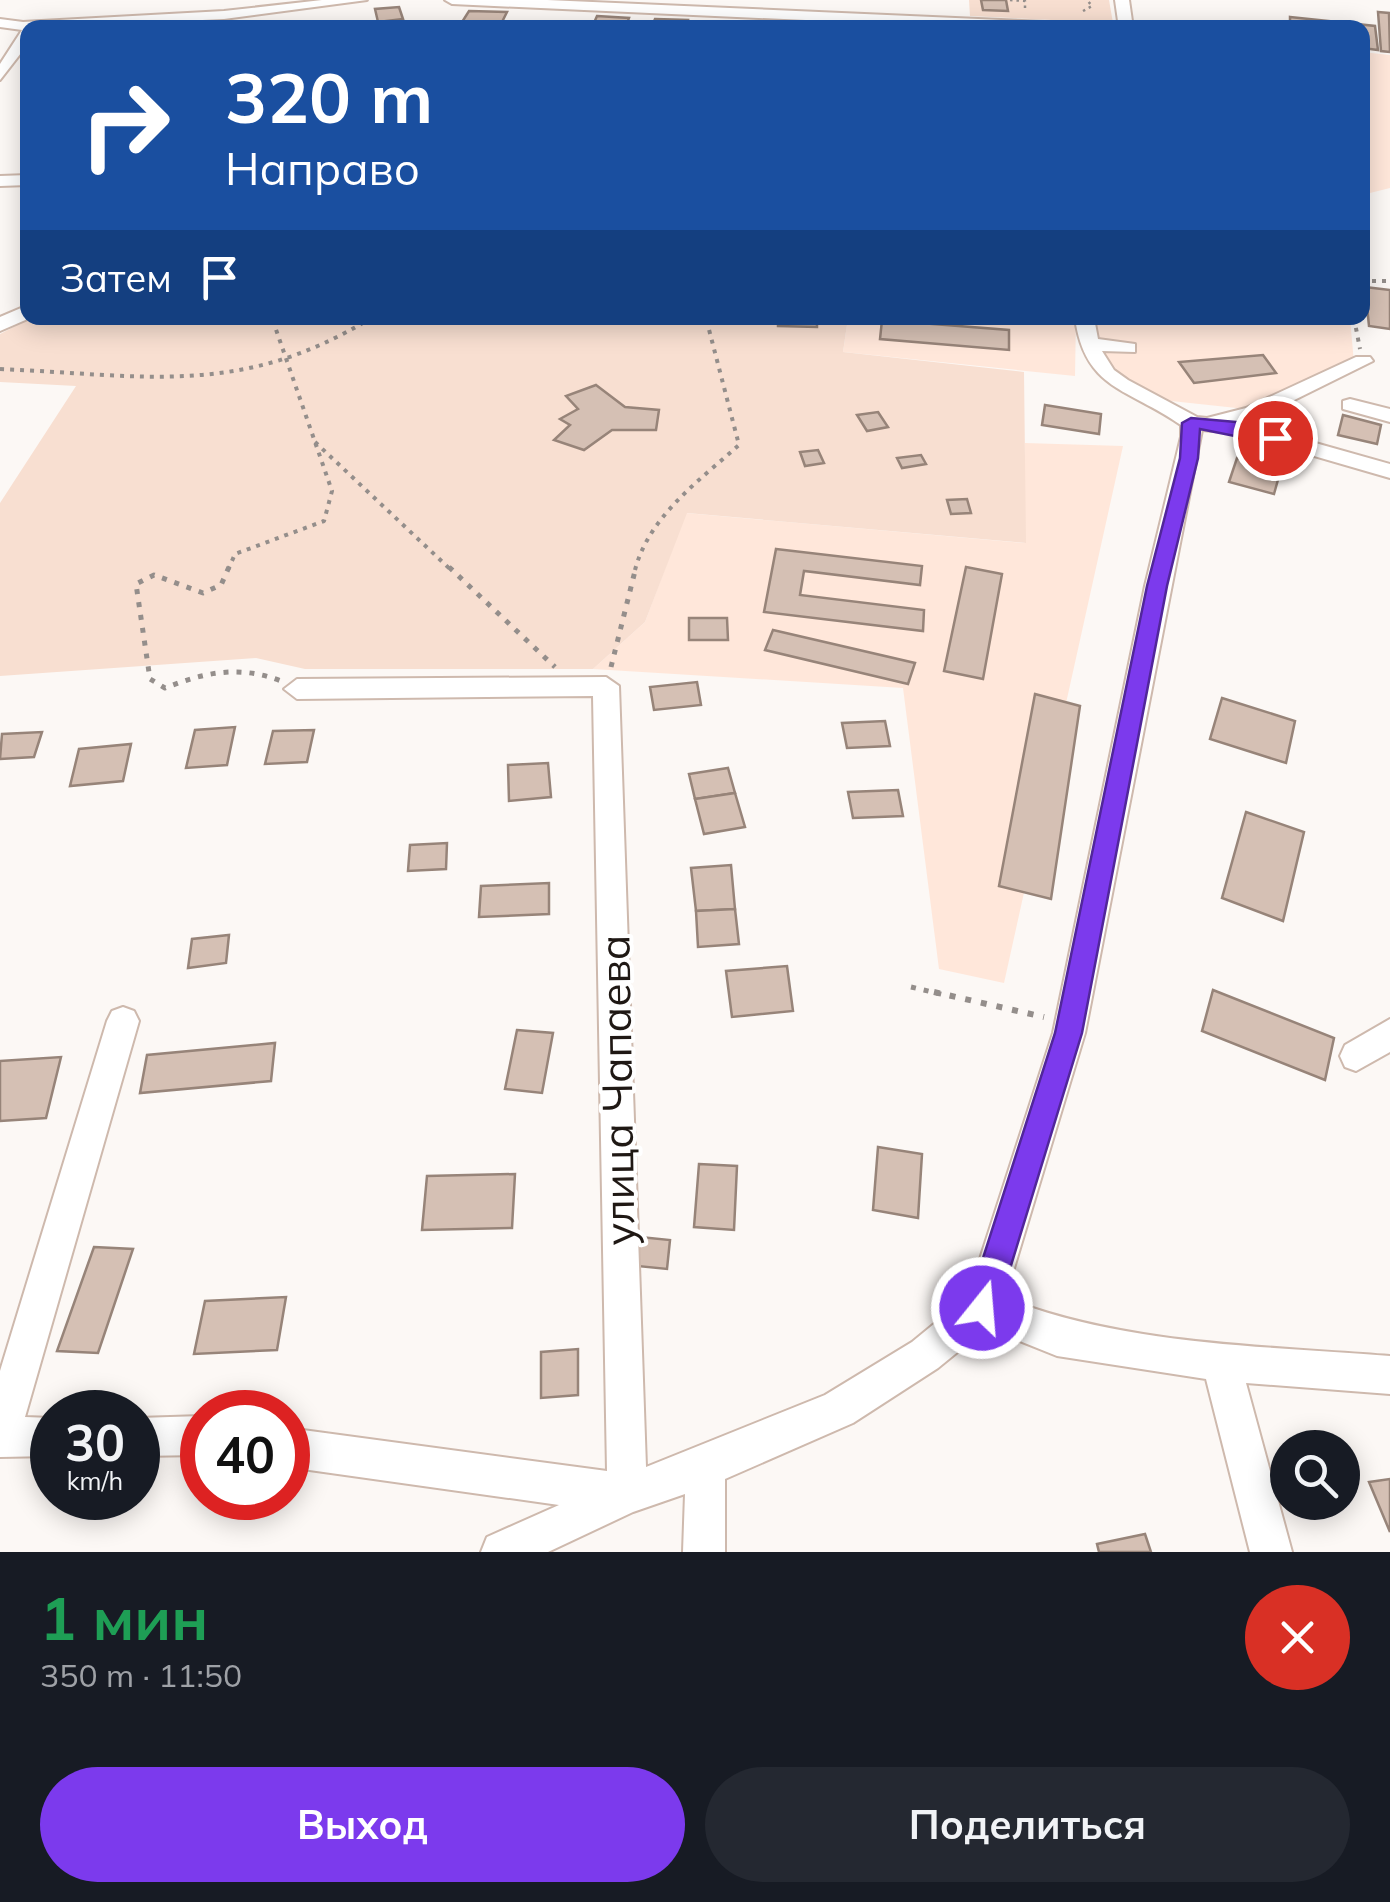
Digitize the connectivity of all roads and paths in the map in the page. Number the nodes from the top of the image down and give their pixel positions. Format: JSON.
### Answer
{"nodes":[{"id":1,"x":234,"y":0,"type":"edge"},
{"id":2,"x":360,"y":0,"type":"edge"},
{"id":3,"x":452,"y":0,"type":"edge"},
{"id":4,"x":1010,"y":0,"type":"edge"},
{"id":5,"x":1088,"y":0,"type":"edge"},
{"id":6,"x":775,"y":6,"type":"edge"},
{"id":7,"x":1025,"y":10,"type":"dead end"},
{"id":8,"x":1084,"y":12,"type":"dead end"},
{"id":9,"x":224,"y":14,"type":"junction"},
{"id":10,"x":118,"y":20,"type":"edge"},
{"id":11,"x":828,"y":20,"type":"edge"},
{"id":12,"x":20,"y":42,"type":"edge"},
{"id":13,"x":0,"y":76,"type":"edge"},
{"id":14,"x":274,"y":325,"type":"edge"},
{"id":15,"x":360,"y":325,"type":"edge"},
{"id":16,"x":708,"y":325,"type":"edge"},
{"id":17,"x":1355,"y":325,"type":"edge"},
{"id":18,"x":1086,"y":344,"type":"edge"},
{"id":19,"x":1128,"y":348,"type":"dead end"},
{"id":20,"x":286,"y":360,"type":"junction"},
{"id":21,"x":1362,"y":361,"type":"joint"},
{"id":22,"x":0,"y":370,"type":"edge"},
{"id":23,"x":1099,"y":396,"type":"dead end"},
{"id":24,"x":1350,"y":404,"type":"dead end"},
{"id":25,"x":1178,"y":411,"type":"junction"},
{"id":26,"x":1390,"y":416,"type":"edge"},
{"id":27,"x":315,"y":442,"type":"junction"},
{"id":28,"x":1390,"y":471,"type":"edge"},
{"id":29,"x":591,"y":687,"type":"junction"},
{"id":30,"x":297,"y":689,"type":"joint"},
{"id":31,"x":911,"y":987,"type":"dead end"},
{"id":32,"x":124,"y":1021,"type":"dead end"},
{"id":33,"x":1071,"y":1023,"type":"junction"},
{"id":34,"x":1390,"y":1034,"type":"edge"},
{"id":35,"x":1356,"y":1056,"type":"dead end"},
{"id":36,"x":982,"y":1308,"type":"junction"},
{"id":37,"x":1221,"y":1362,"type":"junction"},
{"id":38,"x":1390,"y":1375,"type":"edge"},
{"id":39,"x":0,"y":1436,"type":"edge"},
{"id":40,"x":30,"y":1437,"type":"edge"},
{"id":41,"x":310,"y":1451,"type":"edge"},
{"id":42,"x":705,"y":1466,"type":"junction"},
{"id":43,"x":627,"y":1494,"type":"junction"},
{"id":44,"x":502,"y":1552,"type":"edge"},
{"id":45,"x":704,"y":1552,"type":"edge"},
{"id":46,"x":1272,"y":1552,"type":"edge"}],
"edges":[{"from":1,"to":9,"type":"street"},
{"from":2,"to":9,"type":"street"},
{"from":3,"to":6,"type":"street"},
{"from":4,"to":7,"type":"path"},
{"from":5,"to":8,"type":"path"},
{"from":6,"to":11,"type":"street"},
{"from":9,"to":10,"type":"street"},
{"from":12,"to":13,"type":"street"},
{"from":14,"to":20,"type":"path"},
{"from":15,"to":20,"type":"path"},
{"from":16,"to":29,"type":"path"},
{"from":17,"to":21,"type":"path"},
{"from":18,"to":19,"type":"street"},
{"from":18,"to":23,"type":"street"},
{"from":18,"to":25,"type":"street"},
{"from":20,"to":22,"type":"path"},
{"from":20,"to":27,"type":"path"},
{"from":21,"to":25,"type":"street"},
{"from":24,"to":26,"type":"street"},
{"from":25,"to":28,"type":"street"},
{"from":25,"to":33,"type":"street"},
{"from":27,"to":29,"type":"path"},
{"from":27,"to":30,"type":"path"},
{"from":29,"to":30,"type":"street"},
{"from":29,"to":43,"type":"street","name":"улица Чапаева"},
{"from":31,"to":33,"type":"path"},
{"from":32,"to":39,"type":"street"},
{"from":33,"to":36,"type":"street"},
{"from":34,"to":35,"type":"street"},
{"from":36,"to":37,"type":"street"},
{"from":36,"to":42,"type":"street"},
{"from":37,"to":38,"type":"street"},
{"from":37,"to":46,"type":"street"},
{"from":39,"to":40,"type":"street"},
{"from":41,"to":43,"type":"street"},
{"from":42,"to":43,"type":"street"},
{"from":42,"to":45,"type":"street"},
{"from":43,"to":44,"type":"street"}]}
